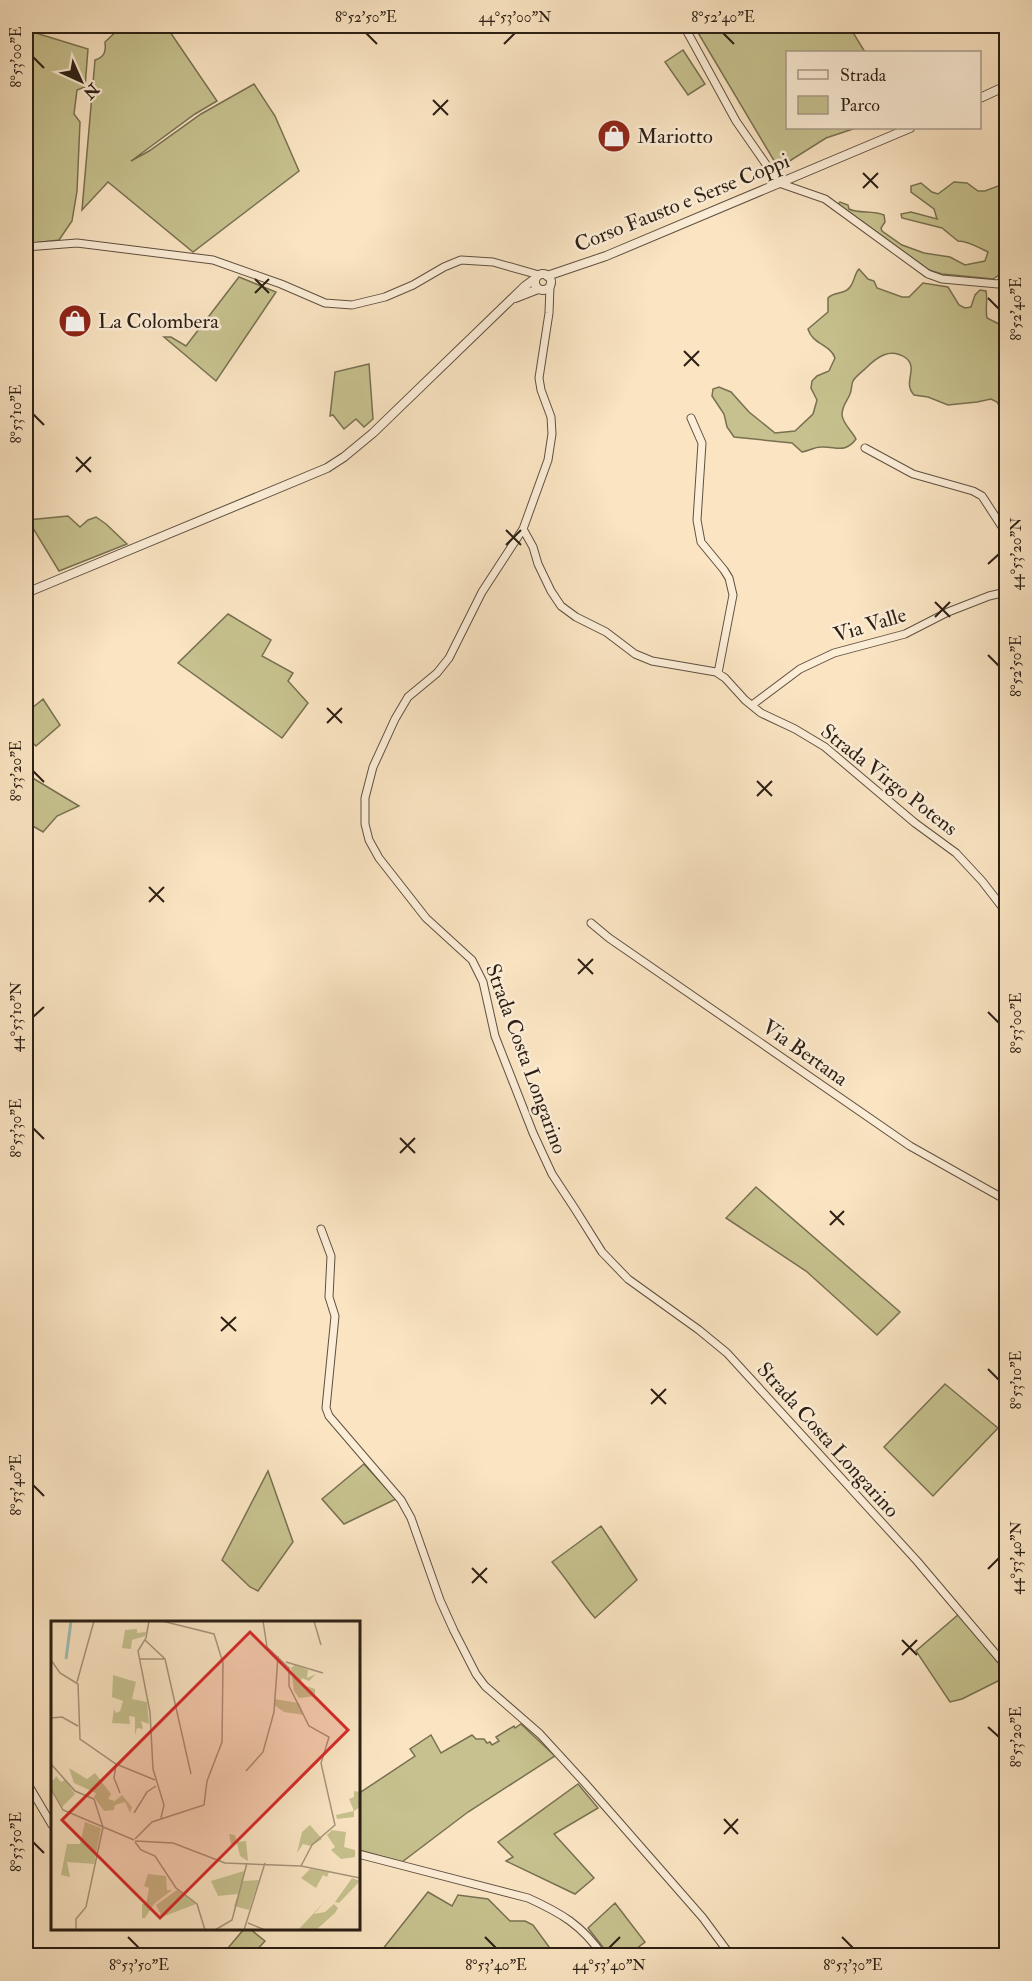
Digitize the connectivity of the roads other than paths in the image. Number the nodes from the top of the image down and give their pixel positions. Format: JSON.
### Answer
{"nodes":[{"id":1,"x":684,"y":26,"type":"edge"},
{"id":2,"x":1006,"y":86,"type":"edge"},
{"id":3,"x":981,"y":98,"type":"edge"},
{"id":4,"x":908,"y":129,"type":"edge"},
{"id":5,"x":779,"y":183,"type":"junction"},
{"id":6,"x":26,"y":247,"type":"edge"},
{"id":7,"x":1006,"y":279,"type":"edge"},
{"id":8,"x":544,"y":280,"type":"junction"},
{"id":9,"x":539,"y":290,"type":"junction"},
{"id":10,"x":509,"y":301,"type":"junction"},
{"id":11,"x":550,"y":303,"type":"junction"},
{"id":12,"x":691,"y":418,"type":"dead end"},
{"id":13,"x":865,"y":448,"type":"dead end"},
{"id":14,"x":523,"y":529,"type":"junction"},
{"id":15,"x":1006,"y":533,"type":"edge"},
{"id":16,"x":1006,"y":592,"type":"edge"},
{"id":17,"x":26,"y":593,"type":"edge"},
{"id":18,"x":718,"y":673,"type":"junction"},
{"id":19,"x":752,"y":705,"type":"junction"},
{"id":20,"x":1006,"y":912,"type":"edge"},
{"id":21,"x":591,"y":923,"type":"dead end"},
{"id":22,"x":1006,"y":1200,"type":"edge"},
{"id":23,"x":321,"y":1229,"type":"dead end"},
{"id":24,"x":1006,"y":1666,"type":"edge"},
{"id":25,"x":26,"y":1782,"type":"edge"},
{"id":26,"x":51,"y":1823,"type":"edge"},
{"id":27,"x":360,"y":1855,"type":"edge"},
{"id":28,"x":603,"y":1956,"type":"edge"},
{"id":29,"x":731,"y":1956,"type":"edge"}],
"edges":[{"from":1,"to":5,"type":"street"},
{"from":2,"to":3,"type":"street"},
{"from":4,"to":5,"type":"street","name":"Corso Fausto e Serse Coppi"},
{"from":5,"to":7,"type":"street"},
{"from":5,"to":8,"type":"street","name":"Corso Fausto e Serse Coppi"},
{"from":6,"to":8,"type":"street"},
{"from":8,"to":9,"type":"street"},
{"from":8,"to":10,"type":"street","name":"Corso Fausto e Serse Coppi"},
{"from":8,"to":11,"type":"street","name":"Strada Costa Longarino"},
{"from":9,"to":10,"type":"street"},
{"from":9,"to":11,"type":"street"},
{"from":10,"to":17,"type":"street","name":"Corso Fausto e Serse Coppi"},
{"from":11,"to":14,"type":"street","name":"Strada Costa Longarino"},
{"from":12,"to":18,"type":"street"},
{"from":13,"to":15,"type":"street"},
{"from":14,"to":18,"type":"street"},
{"from":14,"to":24,"type":"street","name":"Strada Costa Longarino"},
{"from":16,"to":19,"type":"street","name":"Via Valle"},
{"from":18,"to":19,"type":"street","name":"Strada Virgo Potens"},
{"from":19,"to":20,"type":"street","name":"Strada Virgo Potens"},
{"from":21,"to":22,"type":"street","name":"Via Bertana"},
{"from":23,"to":29,"type":"street"},
{"from":25,"to":26,"type":"street"},
{"from":27,"to":28,"type":"street"}]}
